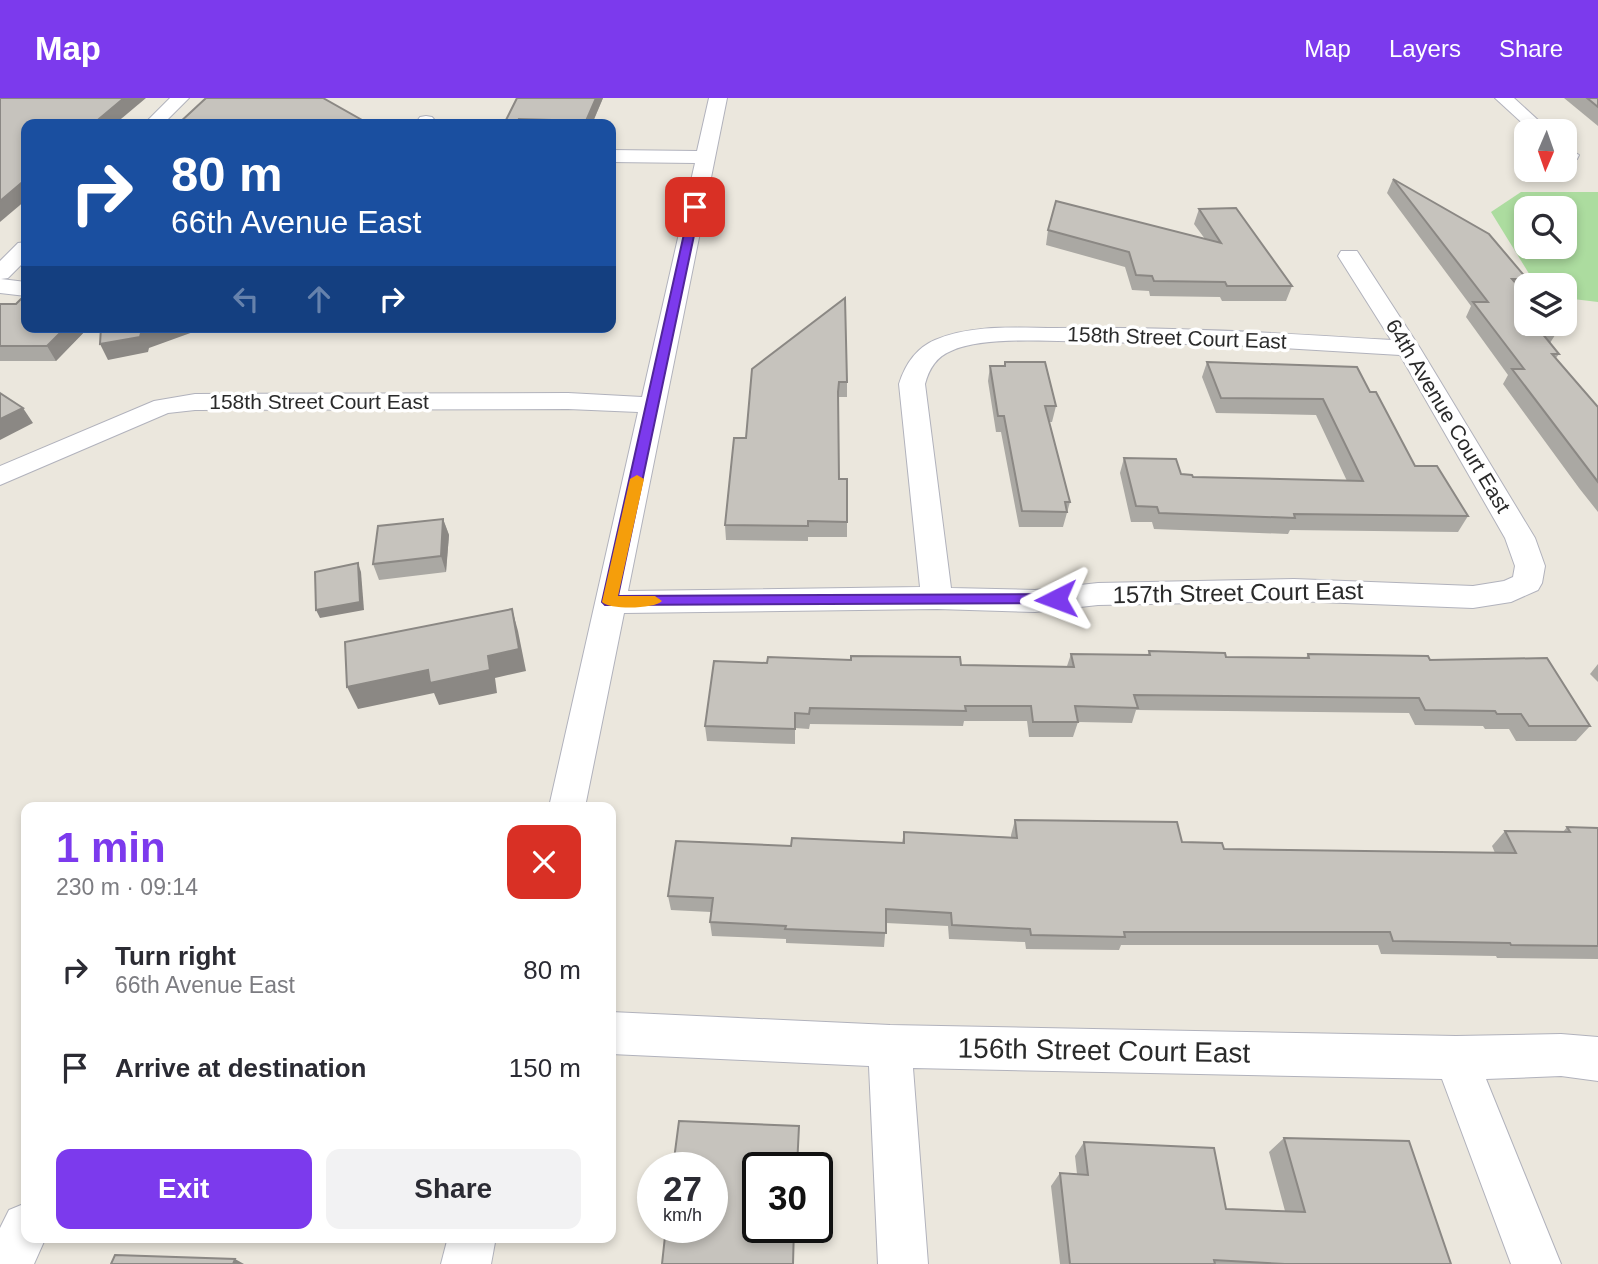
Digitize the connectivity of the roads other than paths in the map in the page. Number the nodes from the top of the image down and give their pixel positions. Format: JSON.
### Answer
{"nodes":[{"id":1,"x":180,"y":98,"type":"edge"},
{"id":2,"x":718,"y":98,"type":"edge"},
{"id":3,"x":1504,"y":98,"type":"edge"},
{"id":4,"x":158,"y":119,"type":"edge"},
{"id":5,"x":1528,"y":119,"type":"edge"},
{"id":6,"x":616,"y":156,"type":"edge"},
{"id":7,"x":705,"y":157,"type":"junction"},
{"id":8,"x":21,"y":253,"type":"edge"},
{"id":9,"x":1349,"y":256,"type":"dead end"},
{"id":10,"x":0,"y":274,"type":"edge"},
{"id":11,"x":0,"y":286,"type":"edge"},
{"id":12,"x":21,"y":288,"type":"edge"},
{"id":13,"x":1408,"y":348,"type":"junction"},
{"id":14,"x":653,"y":405,"type":"junction"},
{"id":15,"x":0,"y":476,"type":"edge"},
{"id":16,"x":1527,"y":583,"type":"joint"},
{"id":17,"x":937,"y":598,"type":"junction"},
{"id":18,"x":610,"y":602,"type":"junction"},
{"id":19,"x":567,"y":802,"type":"edge"},
{"id":20,"x":616,"y":1033,"type":"edge"},
{"id":21,"x":890,"y":1046,"type":"junction"},
{"id":22,"x":1456,"y":1058,"type":"junction"},
{"id":23,"x":1598,"y":1059,"type":"edge"},
{"id":24,"x":21,"y":1237,"type":"edge"},
{"id":25,"x":471,"y":1243,"type":"edge"},
{"id":26,"x":8,"y":1264,"type":"edge"},
{"id":27,"x":466,"y":1264,"type":"edge"},
{"id":28,"x":903,"y":1264,"type":"edge"},
{"id":29,"x":1536,"y":1264,"type":"edge"}],
"edges":[{"from":1,"to":4,"type":"street"},
{"from":2,"to":7,"type":"street"},
{"from":3,"to":5,"type":"street"},
{"from":6,"to":7,"type":"street"},
{"from":7,"to":14,"type":"street"},
{"from":8,"to":10,"type":"street"},
{"from":9,"to":13,"type":"street","name":"64th Avenue Court East"},
{"from":11,"to":12,"type":"street"},
{"from":13,"to":16,"type":"street","name":"64th Avenue Court East"},
{"from":13,"to":17,"type":"street","name":"158th Street Court East"},
{"from":14,"to":15,"type":"street","name":"158th Street Court East"},
{"from":14,"to":18,"type":"street"},
{"from":16,"to":17,"type":"street","name":"157th Street Court East"},
{"from":17,"to":18,"type":"street","name":"157th Street Court East"},
{"from":18,"to":19,"type":"street"},
{"from":20,"to":21,"type":"street","name":"156th Street Court East"},
{"from":21,"to":22,"type":"street","name":"156th Street Court East"},
{"from":21,"to":28,"type":"street"},
{"from":22,"to":23,"type":"street","name":"156th Street Court East"},
{"from":22,"to":29,"type":"street"},
{"from":24,"to":26,"type":"street"},
{"from":25,"to":27,"type":"street"}]}
